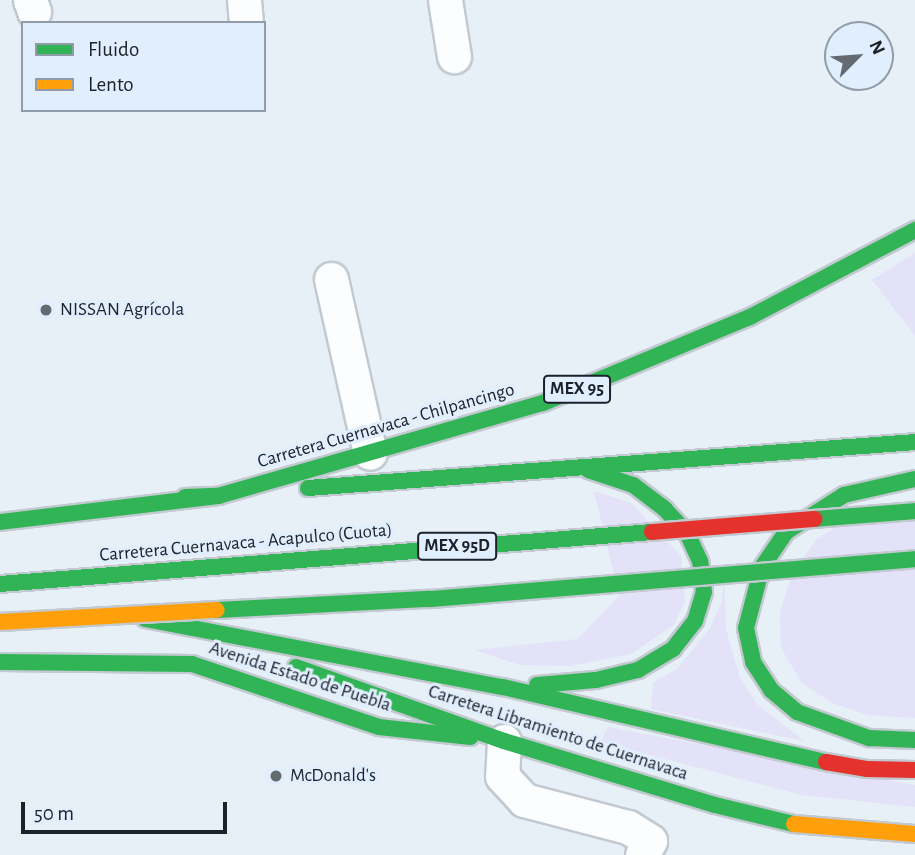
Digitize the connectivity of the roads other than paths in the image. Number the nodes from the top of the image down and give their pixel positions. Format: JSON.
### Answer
{"nodes":[{"id":1,"x":244,"y":0,"type":"edge"},
{"id":2,"x":445,"y":0,"type":"edge"},
{"id":3,"x":246,"y":21,"type":"edge"},
{"id":4,"x":454,"y":56,"type":"dead end"},
{"id":5,"x":915,"y":230,"type":"edge"},
{"id":6,"x":331,"y":279,"type":"dead end"},
{"id":7,"x":915,"y":442,"type":"edge"},
{"id":8,"x":370,"y":453,"type":"junction"},
{"id":9,"x":573,"y":465,"type":"junction"},
{"id":10,"x":915,"y":479,"type":"edge"},
{"id":11,"x":218,"y":496,"type":"junction"},
{"id":12,"x":0,"y":506,"type":"edge"},
{"id":13,"x":915,"y":511,"type":"edge"},
{"id":14,"x":0,"y":522,"type":"edge"},
{"id":15,"x":915,"y":559,"type":"edge"},
{"id":16,"x":0,"y":584,"type":"edge"},
{"id":17,"x":33,"y":602,"type":"dead end"},
{"id":18,"x":0,"y":622,"type":"edge"},
{"id":19,"x":198,"y":632,"type":"junction"},
{"id":20,"x":0,"y":662,"type":"edge"},
{"id":21,"x":503,"y":687,"type":"junction"},
{"id":22,"x":915,"y":740,"type":"edge"},
{"id":23,"x":503,"y":741,"type":"junction"},
{"id":24,"x":915,"y":770,"type":"edge"},
{"id":25,"x":915,"y":834,"type":"edge"},
{"id":26,"x":642,"y":855,"type":"edge"}],
"edges":[{"from":1,"to":3,"type":"street"},
{"from":2,"to":4,"type":"street"},
{"from":5,"to":8,"type":"main road","name":"Carretera Cuernavaca - Chilpancingo","number":"MEX 95"},
{"from":6,"to":8,"type":"street"},
{"from":7,"to":9,"type":"main road","number":"MEX 95"},
{"from":8,"to":11,"type":"main road","name":"Carretera Cuernavaca - Chilpancingo","number":"MEX 95"},
{"from":9,"to":11,"type":"main road","number":"MEX 95"},
{"from":9,"to":21,"type":"main road"},
{"from":10,"to":22,"type":"main road"},
{"from":11,"to":12,"type":"main road","name":"Carretera Cuernavaca - Chilpancingo","number":"MEX 95"},
{"from":11,"to":14,"type":"main road"},
{"from":13,"to":16,"type":"main road","name":"Carretera Cuernavaca - Acapulco (Cuota)","number":"MEX 95D","bridge":true},
{"from":15,"to":18,"type":"main road","bridge":true},
{"from":17,"to":19,"type":"main road"},
{"from":19,"to":21,"type":"main road"},
{"from":19,"to":23,"type":"main road","name":"Carretera Libramiento de Cuernavaca"},
{"from":20,"to":23,"type":"main road","name":"Avenida Estado de Puebla"},
{"from":21,"to":24,"type":"main road"},
{"from":23,"to":25,"type":"main road","name":"Carretera Libramiento de Cuernavaca"},
{"from":23,"to":26,"type":"street"}]}
